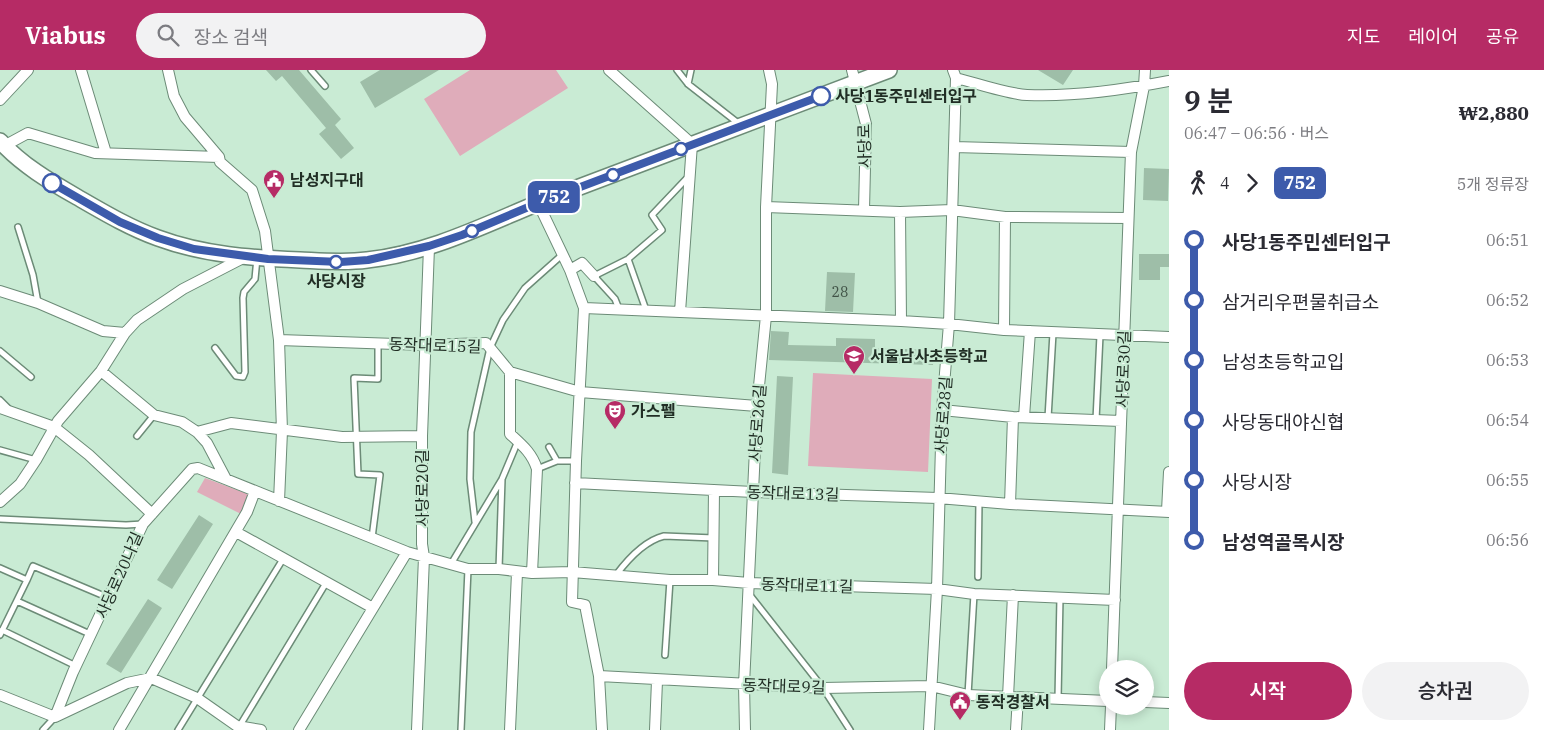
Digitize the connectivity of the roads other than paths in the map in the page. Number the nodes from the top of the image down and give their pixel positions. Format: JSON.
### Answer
{"nodes":[{"id":1,"x":28,"y":70,"type":"edge"},
{"id":2,"x":81,"y":70,"type":"edge"},
{"id":3,"x":168,"y":70,"type":"edge"},
{"id":4,"x":311,"y":70,"type":"edge"},
{"id":5,"x":677,"y":70,"type":"edge"},
{"id":6,"x":691,"y":70,"type":"edge"},
{"id":7,"x":769,"y":70,"type":"edge"},
{"id":8,"x":889,"y":70,"type":"edge"},
{"id":9,"x":1145,"y":70,"type":"edge"},
{"id":10,"x":611,"y":71,"type":"edge"},
{"id":11,"x":954,"y":74,"type":"edge"},
{"id":12,"x":853,"y":76,"type":"edge"},
{"id":13,"x":1169,"y":81,"type":"edge"},
{"id":14,"x":688,"y":84,"type":"junction"},
{"id":15,"x":325,"y":86,"type":"dead end"},
{"id":16,"x":1144,"y":86,"type":"junction"},
{"id":17,"x":0,"y":100,"type":"edge"},
{"id":18,"x":770,"y":116,"type":"junction"},
{"id":19,"x":742,"y":126,"type":"junction"},
{"id":20,"x":2,"y":143,"type":"edge"},
{"id":21,"x":692,"y":144,"type":"junction"},
{"id":22,"x":954,"y":147,"type":"junction"},
{"id":23,"x":1131,"y":152,"type":"junction"},
{"id":24,"x":106,"y":153,"type":"junction"},
{"id":25,"x":219,"y":157,"type":"junction"},
{"id":26,"x":689,"y":176,"type":"junction"},
{"id":27,"x":538,"y":203,"type":"junction"},
{"id":28,"x":766,"y":207,"type":"junction"},
{"id":29,"x":864,"y":210,"type":"junction"},
{"id":30,"x":952,"y":210,"type":"junction"},
{"id":31,"x":900,"y":212,"type":"junction"},
{"id":32,"x":1005,"y":217,"type":"junction"},
{"id":33,"x":1128,"y":218,"type":"junction"},
{"id":34,"x":18,"y":227,"type":"dead end"},
{"id":35,"x":429,"y":246,"type":"junction"},
{"id":36,"x":562,"y":255,"type":"junction"},
{"id":37,"x":257,"y":258,"type":"junction"},
{"id":38,"x":628,"y":259,"type":"junction"},
{"id":39,"x":570,"y":270,"type":"junction"},
{"id":40,"x":594,"y":276,"type":"junction"},
{"id":41,"x":0,"y":291,"type":"edge"},
{"id":42,"x":38,"y":303,"type":"junction"},
{"id":43,"x":584,"y":308,"type":"junction"},
{"id":44,"x":619,"y":309,"type":"junction"},
{"id":45,"x":646,"y":311,"type":"junction"},
{"id":46,"x":680,"y":312,"type":"junction"},
{"id":47,"x":766,"y":316,"type":"junction"},
{"id":48,"x":901,"y":321,"type":"junction"},
{"id":49,"x":949,"y":324,"type":"junction"},
{"id":50,"x":1004,"y":330,"type":"junction"},
{"id":51,"x":1030,"y":331,"type":"junction"},
{"id":52,"x":125,"y":333,"type":"junction"},
{"id":53,"x":1053,"y":333,"type":"junction"},
{"id":54,"x":1100,"y":334,"type":"junction"},
{"id":55,"x":1124,"y":335,"type":"junction"},
{"id":56,"x":1169,"y":337,"type":"edge"},
{"id":57,"x":279,"y":340,"type":"junction"},
{"id":58,"x":378,"y":343,"type":"junction"},
{"id":59,"x":425,"y":345,"type":"junction"},
{"id":60,"x":214,"y":348,"type":"dead end"},
{"id":61,"x":490,"y":348,"type":"junction"},
{"id":62,"x":0,"y":351,"type":"edge"},
{"id":63,"x":101,"y":371,"type":"junction"},
{"id":64,"x":510,"y":372,"type":"junction"},
{"id":65,"x":31,"y":377,"type":"dead end"},
{"id":66,"x":580,"y":392,"type":"junction"},
{"id":67,"x":0,"y":400,"type":"edge"},
{"id":68,"x":757,"y":406,"type":"junction"},
{"id":69,"x":0,"y":408,"type":"edge"},
{"id":70,"x":942,"y":410,"type":"junction"},
{"id":71,"x":12,"y":411,"type":"junction"},
{"id":72,"x":154,"y":415,"type":"junction"},
{"id":73,"x":1019,"y":417,"type":"junction"},
{"id":74,"x":1048,"y":418,"type":"junction"},
{"id":75,"x":1096,"y":420,"type":"junction"},
{"id":76,"x":1121,"y":422,"type":"junction"},
{"id":77,"x":54,"y":427,"type":"junction"},
{"id":78,"x":282,"y":431,"type":"junction"},
{"id":79,"x":197,"y":432,"type":"junction"},
{"id":80,"x":137,"y":436,"type":"dead end"},
{"id":81,"x":356,"y":436,"type":"junction"},
{"id":82,"x":422,"y":436,"type":"junction"},
{"id":83,"x":518,"y":441,"type":"junction"},
{"id":84,"x":549,"y":447,"type":"dead end"},
{"id":85,"x":0,"y":450,"type":"edge"},
{"id":86,"x":36,"y":460,"type":"junction"},
{"id":87,"x":557,"y":461,"type":"junction"},
{"id":88,"x":576,"y":461,"type":"junction"},
{"id":89,"x":536,"y":469,"type":"junction"},
{"id":90,"x":1169,"y":472,"type":"edge"},
{"id":91,"x":226,"y":479,"type":"junction"},
{"id":92,"x":502,"y":479,"type":"junction"},
{"id":93,"x":575,"y":483,"type":"junction"},
{"id":94,"x":714,"y":490,"type":"junction"},
{"id":95,"x":255,"y":491,"type":"junction"},
{"id":96,"x":753,"y":492,"type":"junction"},
{"id":97,"x":2,"y":496,"type":"edge"},
{"id":98,"x":938,"y":498,"type":"junction"},
{"id":99,"x":279,"y":500,"type":"junction"},
{"id":100,"x":979,"y":500,"type":"junction"},
{"id":101,"x":1010,"y":504,"type":"junction"},
{"id":102,"x":1118,"y":509,"type":"junction"},
{"id":103,"x":1168,"y":512,"type":"edge"},
{"id":104,"x":152,"y":514,"type":"junction"},
{"id":105,"x":0,"y":519,"type":"edge"},
{"id":106,"x":475,"y":522,"type":"junction"},
{"id":107,"x":143,"y":524,"type":"junction"},
{"id":108,"x":236,"y":532,"type":"junction"},
{"id":109,"x":372,"y":538,"type":"junction"},
{"id":110,"x":714,"y":538,"type":"junction"},
{"id":111,"x":407,"y":552,"type":"junction"},
{"id":112,"x":424,"y":557,"type":"junction"},
{"id":113,"x":283,"y":559,"type":"junction"},
{"id":114,"x":451,"y":564,"type":"junction"},
{"id":115,"x":0,"y":568,"type":"edge"},
{"id":116,"x":468,"y":569,"type":"junction"},
{"id":117,"x":499,"y":569,"type":"junction"},
{"id":118,"x":572,"y":572,"type":"junction"},
{"id":119,"x":517,"y":573,"type":"junction"},
{"id":120,"x":532,"y":573,"type":"junction"},
{"id":121,"x":616,"y":575,"type":"junction"},
{"id":122,"x":978,"y":577,"type":"dead end"},
{"id":123,"x":27,"y":580,"type":"junction"},
{"id":124,"x":670,"y":580,"type":"junction"},
{"id":125,"x":713,"y":580,"type":"junction"},
{"id":126,"x":326,"y":583,"type":"junction"},
{"id":127,"x":748,"y":588,"type":"junction"},
{"id":128,"x":937,"y":589,"type":"junction"},
{"id":129,"x":974,"y":594,"type":"junction"},
{"id":130,"x":1013,"y":595,"type":"junction"},
{"id":131,"x":109,"y":598,"type":"junction"},
{"id":132,"x":1060,"y":598,"type":"junction"},
{"id":133,"x":1115,"y":600,"type":"junction"},
{"id":134,"x":17,"y":601,"type":"junction"},
{"id":135,"x":373,"y":608,"type":"junction"},
{"id":136,"x":1,"y":633,"type":"edge"},
{"id":137,"x":92,"y":635,"type":"junction"},
{"id":138,"x":665,"y":655,"type":"dead end"},
{"id":139,"x":1112,"y":660,"type":"edge"},
{"id":140,"x":76,"y":666,"type":"junction"},
{"id":141,"x":599,"y":676,"type":"junction"},
{"id":142,"x":150,"y":678,"type":"junction"},
{"id":143,"x":657,"y":681,"type":"junction"},
{"id":144,"x":744,"y":685,"type":"junction"},
{"id":145,"x":931,"y":686,"type":"junction"},
{"id":146,"x":824,"y":688,"type":"junction"},
{"id":147,"x":0,"y":695,"type":"edge"},
{"id":148,"x":968,"y":695,"type":"junction"},
{"id":149,"x":1013,"y":697,"type":"junction"},
{"id":150,"x":197,"y":698,"type":"junction"},
{"id":151,"x":1058,"y":699,"type":"junction"},
{"id":152,"x":1099,"y":701,"type":"edge"},
{"id":153,"x":1154,"y":702,"type":"edge"},
{"id":154,"x":1169,"y":702,"type":"edge"},
{"id":155,"x":1111,"y":715,"type":"edge"},
{"id":156,"x":55,"y":717,"type":"junction"},
{"id":157,"x":238,"y":728,"type":"edge"},
{"id":158,"x":43,"y":730,"type":"edge"},
{"id":159,"x":119,"y":730,"type":"edge"},
{"id":160,"x":178,"y":730,"type":"edge"},
{"id":161,"x":260,"y":730,"type":"edge"},
{"id":162,"x":299,"y":730,"type":"edge"},
{"id":163,"x":418,"y":730,"type":"edge"},
{"id":164,"x":461,"y":730,"type":"edge"},
{"id":165,"x":510,"y":730,"type":"edge"},
{"id":166,"x":602,"y":730,"type":"edge"},
{"id":167,"x":655,"y":730,"type":"edge"},
{"id":168,"x":745,"y":730,"type":"edge"},
{"id":169,"x":850,"y":730,"type":"edge"},
{"id":170,"x":929,"y":730,"type":"edge"},
{"id":171,"x":1016,"y":730,"type":"edge"},
{"id":172,"x":1110,"y":730,"type":"edge"}],
"edges":[{"from":1,"to":17,"type":"street"},
{"from":2,"to":24,"type":"street"},
{"from":3,"to":25,"type":"street"},
{"from":4,"to":15,"type":"lane"},
{"from":5,"to":14,"type":"lane"},
{"from":6,"to":14,"type":"lane"},
{"from":7,"to":18,"type":"street"},
{"from":8,"to":12,"type":"main road"},
{"from":9,"to":16,"type":"street","name":"사당로30길"},
{"from":10,"to":21,"type":"street"},
{"from":11,"to":16,"type":"street"},
{"from":11,"to":22,"type":"street","name":"사당로28길"},
{"from":12,"to":18,"type":"main road"},
{"from":12,"to":29,"type":"street","name":"사당로"},
{"from":13,"to":16,"type":"street"},
{"from":14,"to":19,"type":"lane"},
{"from":16,"to":23,"type":"street","name":"사당로30길"},
{"from":18,"to":19,"type":"main road"},
{"from":18,"to":28,"type":"street","name":"사당로26길"},
{"from":19,"to":21,"type":"main road"},
{"from":20,"to":24,"type":"street"},
{"from":20,"to":37,"type":"main road"},
{"from":21,"to":26,"type":"street"},
{"from":21,"to":27,"type":"main road"},
{"from":22,"to":23,"type":"street"},
{"from":22,"to":30,"type":"street","name":"사당로28길"},
{"from":23,"to":33,"type":"street","name":"사당로30길"},
{"from":24,"to":25,"type":"street"},
{"from":25,"to":37,"type":"street"},
{"from":26,"to":38,"type":"lane"},
{"from":26,"to":46,"type":"street"},
{"from":27,"to":35,"type":"main road"},
{"from":27,"to":36,"type":"street"},
{"from":28,"to":29,"type":"street"},
{"from":28,"to":47,"type":"street","name":"사당로26길"},
{"from":29,"to":31,"type":"street"},
{"from":30,"to":31,"type":"street"},
{"from":30,"to":32,"type":"street"},
{"from":30,"to":49,"type":"street","name":"사당로28길"},
{"from":31,"to":48,"type":"street"},
{"from":32,"to":33,"type":"street"},
{"from":32,"to":50,"type":"street"},
{"from":33,"to":55,"type":"street","name":"사당로30길"},
{"from":34,"to":42,"type":"lane"},
{"from":35,"to":37,"type":"main road"},
{"from":35,"to":59,"type":"street","name":"사당로20길"},
{"from":36,"to":39,"type":"street"},
{"from":36,"to":61,"type":"lane"},
{"from":37,"to":52,"type":"street"},
{"from":37,"to":57,"type":"street"},
{"from":37,"to":60,"type":"lane"},
{"from":38,"to":40,"type":"lane"},
{"from":38,"to":45,"type":"lane"},
{"from":39,"to":40,"type":"street"},
{"from":39,"to":43,"type":"street"},
{"from":40,"to":44,"type":"lane"},
{"from":41,"to":42,"type":"street"},
{"from":42,"to":52,"type":"street"},
{"from":43,"to":44,"type":"street"},
{"from":43,"to":66,"type":"street"},
{"from":44,"to":45,"type":"street"},
{"from":45,"to":46,"type":"street"},
{"from":46,"to":47,"type":"street"},
{"from":47,"to":48,"type":"street"},
{"from":47,"to":68,"type":"street","name":"사당로26길"},
{"from":48,"to":49,"type":"street"},
{"from":49,"to":50,"type":"street"},
{"from":49,"to":70,"type":"street","name":"사당로28길"},
{"from":50,"to":51,"type":"street"},
{"from":51,"to":53,"type":"street"},
{"from":51,"to":73,"type":"street"},
{"from":52,"to":63,"type":"street"},
{"from":53,"to":54,"type":"street"},
{"from":53,"to":74,"type":"lane"},
{"from":54,"to":55,"type":"street"},
{"from":54,"to":75,"type":"lane"},
{"from":55,"to":56,"type":"street"},
{"from":55,"to":76,"type":"street","name":"사당로30길"},
{"from":57,"to":58,"type":"street","name":"동작대로15길"},
{"from":57,"to":78,"type":"street"},
{"from":58,"to":59,"type":"street","name":"동작대로15길"},
{"from":58,"to":81,"type":"lane"},
{"from":59,"to":61,"type":"street","name":"동작대로15길"},
{"from":59,"to":82,"type":"street","name":"사당로20길"},
{"from":61,"to":64,"type":"street","name":"동작대로15길"},
{"from":61,"to":106,"type":"lane"},
{"from":62,"to":65,"type":"lane"},
{"from":63,"to":72,"type":"street"},
{"from":63,"to":77,"type":"street"},
{"from":64,"to":66,"type":"street"},
{"from":64,"to":83,"type":"street"},
{"from":66,"to":68,"type":"street"},
{"from":66,"to":88,"type":"street"},
{"from":67,"to":71,"type":"lane"},
{"from":68,"to":96,"type":"street","name":"사당로26길"},
{"from":69,"to":71,"type":"street"},
{"from":70,"to":73,"type":"street"},
{"from":70,"to":98,"type":"street","name":"사당로28길"},
{"from":71,"to":77,"type":"street"},
{"from":72,"to":79,"type":"street"},
{"from":72,"to":80,"type":"lane"},
{"from":73,"to":74,"type":"street"},
{"from":73,"to":101,"type":"street"},
{"from":74,"to":75,"type":"street"},
{"from":75,"to":76,"type":"street"},
{"from":76,"to":102,"type":"street","name":"사당로30길"},
{"from":77,"to":86,"type":"street"},
{"from":77,"to":104,"type":"street"},
{"from":78,"to":79,"type":"street"},
{"from":78,"to":81,"type":"street"},
{"from":78,"to":99,"type":"street"},
{"from":79,"to":91,"type":"street"},
{"from":81,"to":82,"type":"street"},
{"from":81,"to":109,"type":"lane"},
{"from":82,"to":112,"type":"street","name":"사당로20길"},
{"from":83,"to":89,"type":"street"},
{"from":83,"to":92,"type":"lane"},
{"from":84,"to":87,"type":"lane"},
{"from":85,"to":86,"type":"lane"},
{"from":86,"to":97,"type":"street"},
{"from":87,"to":88,"type":"lane"},
{"from":87,"to":89,"type":"lane"},
{"from":88,"to":93,"type":"street"},
{"from":89,"to":120,"type":"street"},
{"from":90,"to":103,"type":"street","name":"동작대로13길"},
{"from":91,"to":95,"type":"street","name":"사당로20나길"},
{"from":91,"to":104,"type":"street","name":"사당로20나길"},
{"from":92,"to":106,"type":"lane"},
{"from":92,"to":117,"type":"lane"},
{"from":93,"to":94,"type":"street","name":"동작대로13길"},
{"from":93,"to":118,"type":"street"},
{"from":94,"to":96,"type":"street","name":"동작대로13길"},
{"from":94,"to":110,"type":"street"},
{"from":95,"to":99,"type":"street","name":"사당로20나길"},
{"from":95,"to":108,"type":"street"},
{"from":96,"to":98,"type":"street","name":"동작대로13길"},
{"from":96,"to":127,"type":"street","name":"사당로26길"},
{"from":98,"to":100,"type":"street","name":"동작대로13길"},
{"from":98,"to":128,"type":"street","name":"사당로28길"},
{"from":99,"to":109,"type":"street","name":"사당로20나길"},
{"from":100,"to":101,"type":"street","name":"동작대로13길"},
{"from":100,"to":122,"type":"lane"},
{"from":101,"to":102,"type":"street","name":"동작대로13길"},
{"from":102,"to":103,"type":"street","name":"동작대로13길"},
{"from":102,"to":133,"type":"street","name":"사당로30길"},
{"from":104,"to":107,"type":"street","name":"사당로20나길"},
{"from":105,"to":107,"type":"lane"},
{"from":106,"to":114,"type":"lane"},
{"from":107,"to":131,"type":"street","name":"사당로20나길"},
{"from":108,"to":113,"type":"street"},
{"from":108,"to":142,"type":"street"},
{"from":109,"to":111,"type":"street","name":"사당로20나길"},
{"from":110,"to":121,"type":"lane"},
{"from":110,"to":125,"type":"street"},
{"from":111,"to":112,"type":"street","name":"사당로20나길"},
{"from":111,"to":135,"type":"street"},
{"from":112,"to":114,"type":"street","name":"동작대로11길"},
{"from":112,"to":163,"type":"street","name":"사당로20길"},
{"from":113,"to":126,"type":"street"},
{"from":113,"to":150,"type":"lane"},
{"from":114,"to":116,"type":"street","name":"동작대로11길"},
{"from":115,"to":123,"type":"lane"},
{"from":116,"to":117,"type":"street","name":"동작대로11길"},
{"from":116,"to":164,"type":"lane"},
{"from":117,"to":119,"type":"street","name":"동작대로11길"},
{"from":118,"to":120,"type":"street","name":"동작대로11길"},
{"from":118,"to":121,"type":"street","name":"동작대로11길"},
{"from":118,"to":141,"type":"street"},
{"from":119,"to":120,"type":"street","name":"동작대로11길"},
{"from":119,"to":165,"type":"street"},
{"from":121,"to":124,"type":"street","name":"동작대로11길"},
{"from":123,"to":131,"type":"lane"},
{"from":123,"to":134,"type":"lane"},
{"from":124,"to":125,"type":"street","name":"동작대로11길"},
{"from":124,"to":138,"type":"lane"},
{"from":125,"to":127,"type":"street","name":"동작대로11길"},
{"from":126,"to":135,"type":"street"},
{"from":126,"to":157,"type":"lane"},
{"from":127,"to":128,"type":"street","name":"동작대로11길"},
{"from":127,"to":144,"type":"street","name":"사당로26길"},
{"from":127,"to":146,"type":"lane"},
{"from":128,"to":129,"type":"street","name":"동작대로11길"},
{"from":128,"to":145,"type":"street","name":"사당로28길"},
{"from":129,"to":130,"type":"street","name":"동작대로11길"},
{"from":129,"to":148,"type":"lane"},
{"from":130,"to":132,"type":"street","name":"동작대로11길"},
{"from":130,"to":149,"type":"street"},
{"from":131,"to":137,"type":"street","name":"사당로20나길"},
{"from":132,"to":133,"type":"street","name":"동작대로11길"},
{"from":132,"to":151,"type":"lane"},
{"from":133,"to":139,"type":"street","name":"사당로30길"},
{"from":134,"to":136,"type":"lane"},
{"from":134,"to":137,"type":"lane"},
{"from":135,"to":162,"type":"street"},
{"from":136,"to":140,"type":"lane"},
{"from":137,"to":140,"type":"street","name":"사당로20나길"},
{"from":140,"to":156,"type":"street","name":"사당로20나길"},
{"from":141,"to":143,"type":"street","name":"동작대로9길"},
{"from":141,"to":166,"type":"street"},
{"from":142,"to":150,"type":"street"},
{"from":142,"to":156,"type":"street"},
{"from":142,"to":159,"type":"street"},
{"from":143,"to":144,"type":"street","name":"동작대로9길"},
{"from":143,"to":167,"type":"street"},
{"from":144,"to":146,"type":"street","name":"동작대로9길"},
{"from":144,"to":168,"type":"street","name":"사당로26길"},
{"from":145,"to":146,"type":"street","name":"동작대로9길"},
{"from":145,"to":148,"type":"street","name":"동작대로9길"},
{"from":145,"to":170,"type":"street","name":"사당로28길"},
{"from":146,"to":169,"type":"lane"},
{"from":147,"to":156,"type":"street"},
{"from":148,"to":149,"type":"street","name":"동작대로9길"},
{"from":149,"to":151,"type":"street","name":"동작대로9길"},
{"from":149,"to":171,"type":"street"},
{"from":150,"to":157,"type":"street"},
{"from":150,"to":160,"type":"lane"},
{"from":151,"to":152,"type":"street","name":"동작대로9길"},
{"from":153,"to":154,"type":"street"},
{"from":155,"to":172,"type":"street"},
{"from":156,"to":158,"type":"lane","name":"사당로20나길"},
{"from":157,"to":161,"type":"street"}]}
